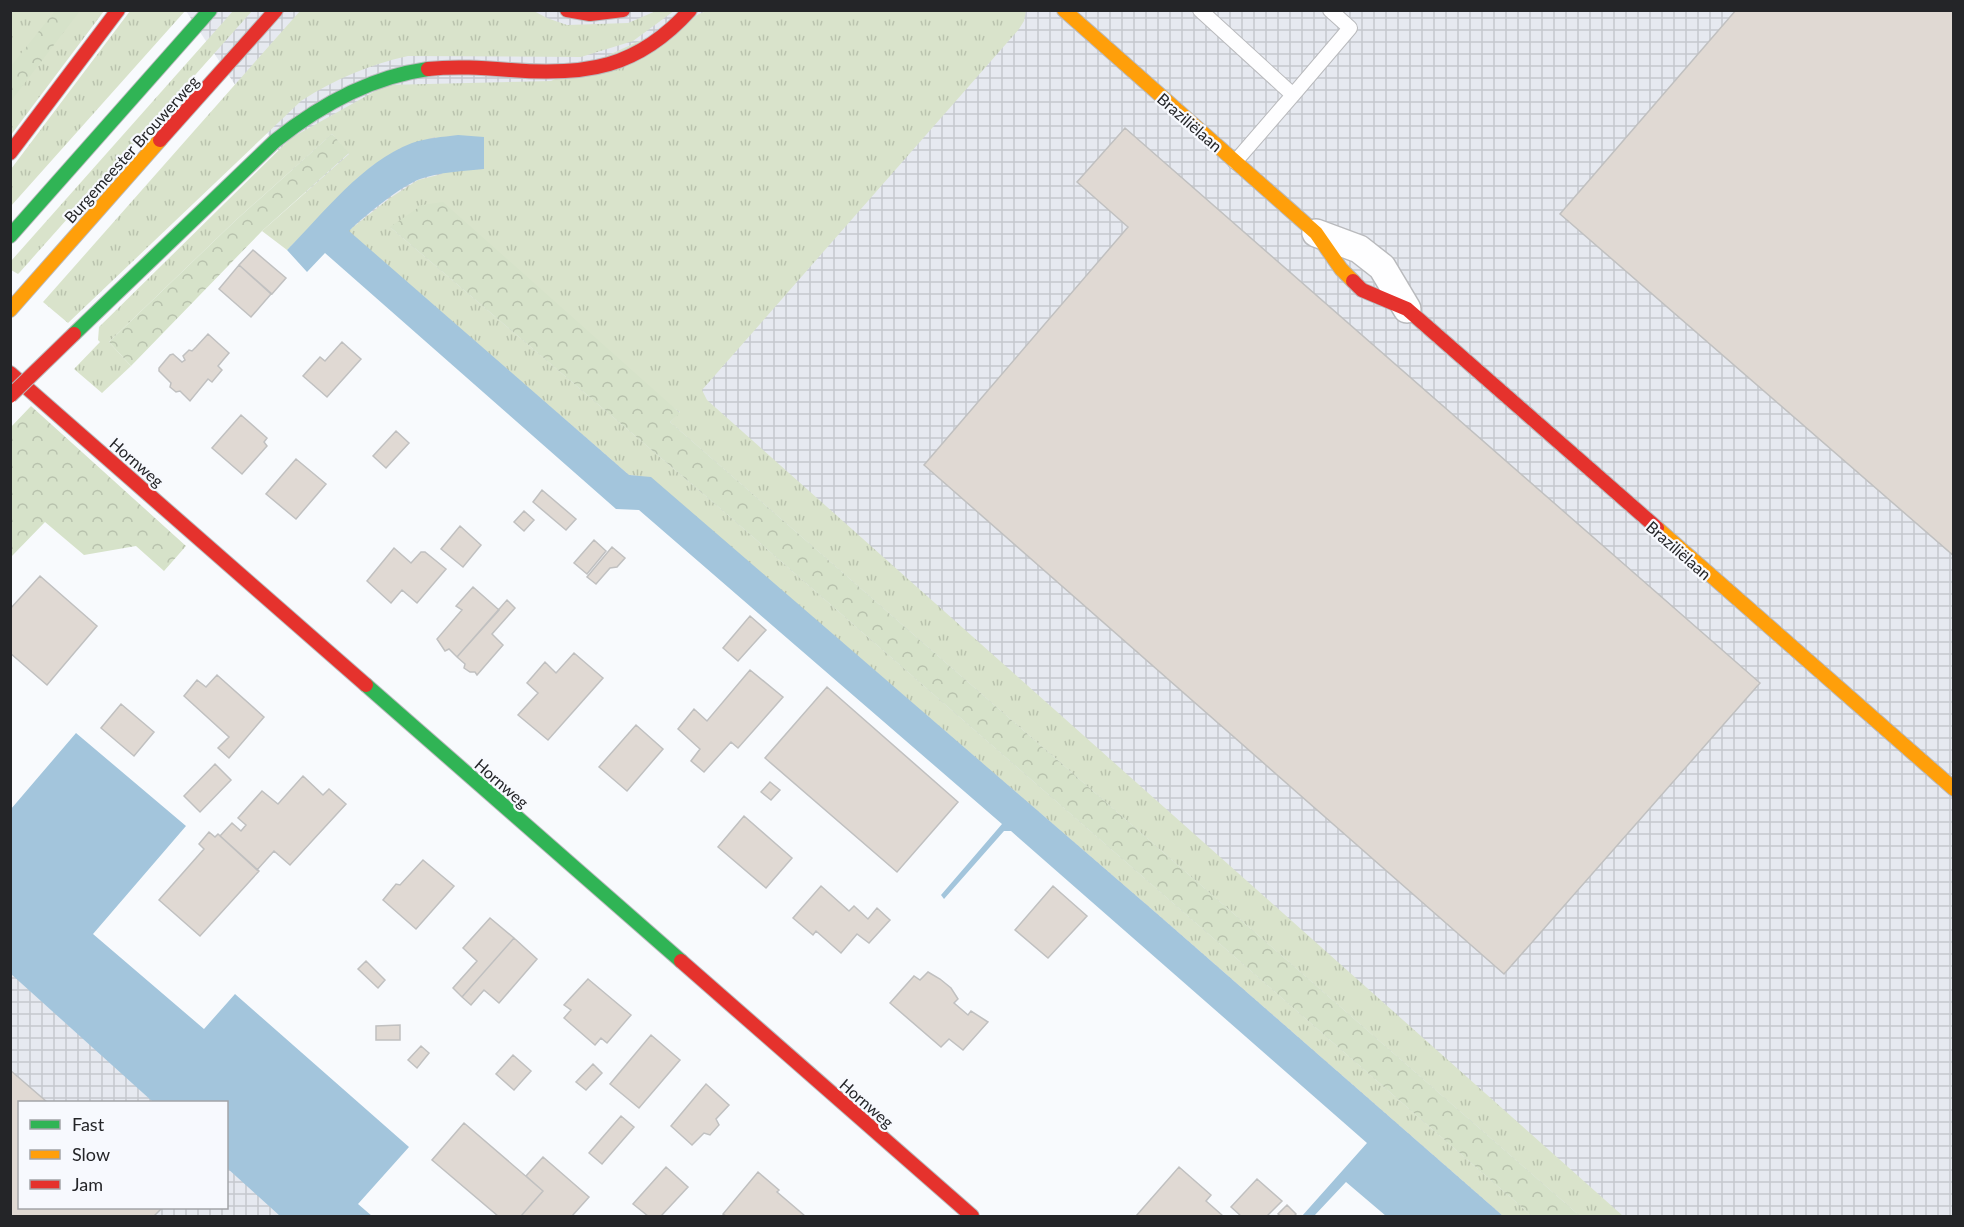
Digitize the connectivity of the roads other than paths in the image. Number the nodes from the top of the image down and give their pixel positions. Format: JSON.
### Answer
{"nodes":[{"id":1,"x":117,"y":10,"type":"edge"},
{"id":2,"x":210,"y":10,"type":"edge"},
{"id":3,"x":276,"y":10,"type":"edge"},
{"id":4,"x":567,"y":10,"type":"edge"},
{"id":5,"x":622,"y":10,"type":"edge"},
{"id":6,"x":690,"y":10,"type":"edge"},
{"id":7,"x":1064,"y":10,"type":"edge"},
{"id":8,"x":1200,"y":10,"type":"edge"},
{"id":9,"x":1330,"y":10,"type":"edge"},
{"id":10,"x":1293,"y":95,"type":"junction"},
{"id":11,"x":10,"y":153,"type":"edge"},
{"id":12,"x":1235,"y":162,"type":"junction"},
{"id":13,"x":1316,"y":233,"type":"joint"},
{"id":14,"x":10,"y":236,"type":"edge"},
{"id":15,"x":1407,"y":309,"type":"joint"},
{"id":16,"x":10,"y":310,"type":"edge"},
{"id":17,"x":10,"y":373,"type":"edge"},
{"id":18,"x":10,"y":396,"type":"edge"},
{"id":19,"x":1953,"y":789,"type":"edge"},
{"id":20,"x":972,"y":1216,"type":"edge"}],
"edges":[{"from":1,"to":11,"type":"main road"},
{"from":2,"to":14,"type":"main road","name":"Burgemeester Brouwerweg"},
{"from":3,"to":16,"type":"main road","name":"Burgemeester Brouwerweg"},
{"from":4,"to":5,"type":"main road"},
{"from":6,"to":18,"type":"main road","bridge":true},
{"from":7,"to":12,"type":"main road","name":"Braziliëlaan"},
{"from":8,"to":10,"type":"lane"},
{"from":9,"to":10,"type":"lane"},
{"from":10,"to":12,"type":"lane"},
{"from":12,"to":13,"type":"main road","name":"Braziliëlaan"},
{"from":13,"to":15,"type":"street","name":"Braziliëlaan"},
{"from":15,"to":19,"type":"main road","name":"Braziliëlaan"},
{"from":17,"to":20,"type":"main road","name":"Hornweg"}]}
